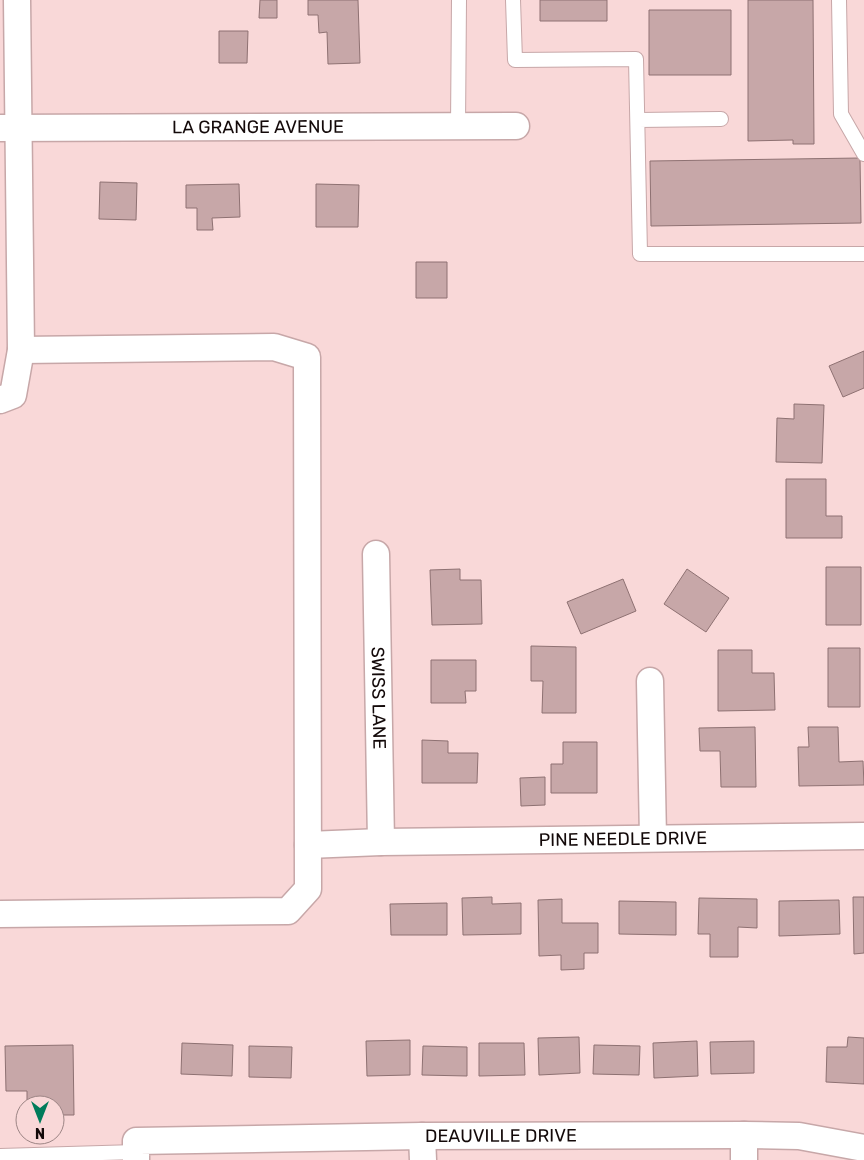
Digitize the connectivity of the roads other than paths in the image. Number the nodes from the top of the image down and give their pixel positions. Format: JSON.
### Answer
{"nodes":[{"id":1,"x":17,"y":0,"type":"edge"},
{"id":2,"x":459,"y":0,"type":"edge"},
{"id":3,"x":513,"y":0,"type":"edge"},
{"id":4,"x":839,"y":0,"type":"edge"},
{"id":5,"x":721,"y":119,"type":"dead end"},
{"id":6,"x":638,"y":120,"type":"junction"},
{"id":7,"x":516,"y":126,"type":"dead end"},
{"id":8,"x":458,"y":127,"type":"junction"},
{"id":9,"x":9,"y":128,"type":"edge"},
{"id":10,"x":864,"y":154,"type":"edge"},
{"id":11,"x":864,"y":254,"type":"edge"},
{"id":12,"x":22,"y":350,"type":"junction"},
{"id":13,"x":0,"y":400,"type":"edge"},
{"id":14,"x":376,"y":554,"type":"dead end"},
{"id":15,"x":650,"y":681,"type":"dead end"},
{"id":16,"x":864,"y":836,"type":"edge"},
{"id":17,"x":653,"y":838,"type":"junction"},
{"id":18,"x":381,"y":842,"type":"junction"},
{"id":19,"x":308,"y":845,"type":"junction"},
{"id":20,"x":0,"y":914,"type":"edge"},
{"id":21,"x":422,"y":1148,"type":"edge"},
{"id":22,"x":744,"y":1148,"type":"edge"},
{"id":23,"x":864,"y":1148,"type":"edge"},
{"id":24,"x":136,"y":1151,"type":"edge"},
{"id":25,"x":0,"y":1156,"type":"edge"}],
"edges":[{"from":1,"to":9,"type":"street"},
{"from":2,"to":8,"type":"lane"},
{"from":3,"to":6,"type":"lane"},
{"from":4,"to":10,"type":"lane"},
{"from":5,"to":6,"type":"lane"},
{"from":6,"to":11,"type":"lane"},
{"from":7,"to":8,"type":"street","name":"LA GRANGE AVENUE"},
{"from":8,"to":9,"type":"street","name":"LA GRANGE AVENUE"},
{"from":9,"to":12,"type":"street"},
{"from":12,"to":13,"type":"street"},
{"from":12,"to":19,"type":"street"},
{"from":14,"to":18,"type":"street","name":"SWISS LANE"},
{"from":15,"to":17,"type":"street"},
{"from":16,"to":17,"type":"street","name":"PINE NEEDLE DRIVE"},
{"from":17,"to":18,"type":"street","name":"PINE NEEDLE DRIVE"},
{"from":18,"to":19,"type":"street","name":"PINE NEEDLE DRIVE"},
{"from":19,"to":20,"type":"street"},
{"from":21,"to":22,"type":"street","name":"DEAUVILLE DRIVE"},
{"from":21,"to":24,"type":"street","name":"DEAUVILLE DRIVE"},
{"from":22,"to":23,"type":"street","name":"DEAUVILLE DRIVE"},
{"from":24,"to":25,"type":"lane"}]}
